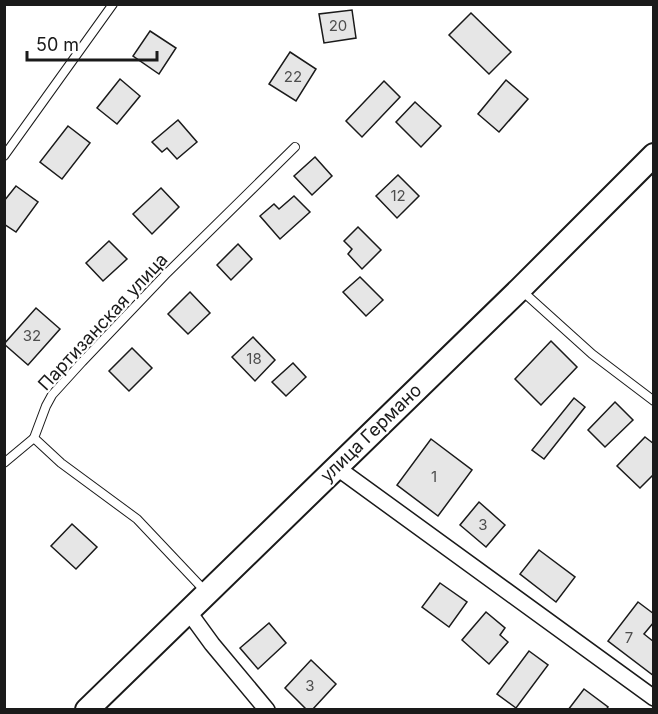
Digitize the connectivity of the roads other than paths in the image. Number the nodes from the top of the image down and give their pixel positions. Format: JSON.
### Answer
{"nodes":[{"id":1,"x":113,"y":4,"type":"edge"},
{"id":2,"x":295,"y":147,"type":"dead end"},
{"id":3,"x":654,"y":155,"type":"edge"},
{"id":4,"x":4,"y":156,"type":"edge"},
{"id":5,"x":520,"y":289,"type":"junction"},
{"id":6,"x":654,"y":401,"type":"edge"},
{"id":7,"x":34,"y":438,"type":"junction"},
{"id":8,"x":4,"y":463,"type":"edge"},
{"id":9,"x":336,"y":467,"type":"junction"},
{"id":10,"x":206,"y":593,"type":"junction"},
{"id":11,"x":188,"y":611,"type":"junction"},
{"id":12,"x":654,"y":698,"type":"edge"},
{"id":13,"x":87,"y":710,"type":"edge"},
{"id":14,"x":267,"y":710,"type":"edge"}],
"edges":[{"from":1,"to":4,"type":"lane"},
{"from":2,"to":7,"type":"lane","name":"Партизанская улица"},
{"from":3,"to":5,"type":"main road","name":"улица Германо"},
{"from":5,"to":6,"type":"lane"},
{"from":5,"to":9,"type":"main road","name":"улица Германо"},
{"from":7,"to":8,"type":"lane"},
{"from":7,"to":10,"type":"lane"},
{"from":9,"to":10,"type":"main road","name":"улица Германо"},
{"from":9,"to":12,"type":"street"},
{"from":10,"to":11,"type":"main road","name":"улица Германо"},
{"from":11,"to":13,"type":"main road","name":"улица Германо"},
{"from":11,"to":14,"type":"street"}]}
